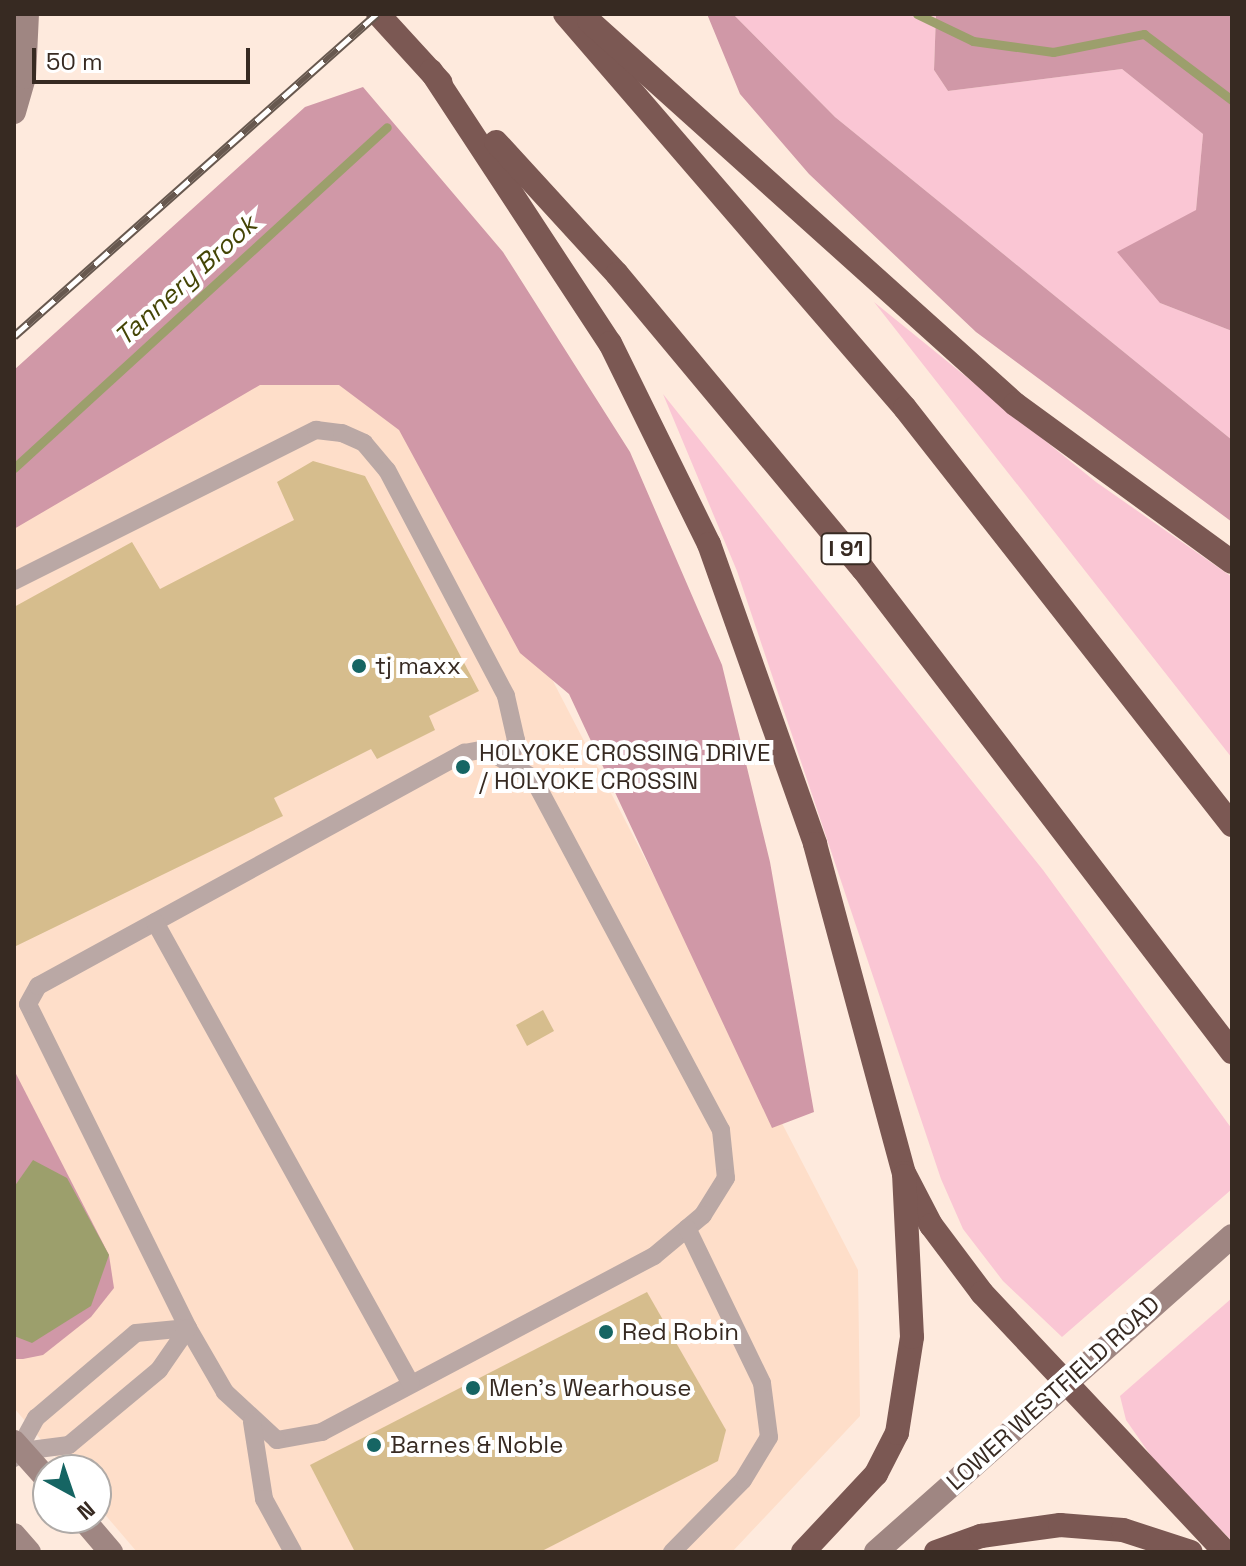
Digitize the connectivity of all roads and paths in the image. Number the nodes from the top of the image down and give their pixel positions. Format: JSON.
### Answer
{"nodes":[{"id":1,"x":27,"y":14,"type":"edge"},
{"id":2,"x":565,"y":14,"type":"edge"},
{"id":3,"x":581,"y":14,"type":"edge"},
{"id":4,"x":385,"y":22,"type":"edge"},
{"id":5,"x":431,"y":71,"type":"junction"},
{"id":6,"x":14,"y":112,"type":"edge"},
{"id":7,"x":1232,"y":562,"type":"edge"},
{"id":8,"x":14,"y":581,"type":"edge"},
{"id":9,"x":511,"y":757,"type":"junction"},
{"id":10,"x":1232,"y":825,"type":"edge"},
{"id":11,"x":155,"y":922,"type":"junction"},
{"id":12,"x":14,"y":990,"type":"edge"},
{"id":13,"x":28,"y":1004,"type":"junction"},
{"id":14,"x":1232,"y":1052,"type":"edge"},
{"id":15,"x":904,"y":1173,"type":"junction"},
{"id":16,"x":687,"y":1228,"type":"junction"},
{"id":17,"x":1232,"y":1236,"type":"edge"},
{"id":18,"x":188,"y":1328,"type":"junction"},
{"id":19,"x":1065,"y":1381,"type":"junction"},
{"id":20,"x":411,"y":1384,"type":"junction"},
{"id":21,"x":252,"y":1422,"type":"junction"},
{"id":22,"x":17,"y":1450,"type":"edge"},
{"id":23,"x":32,"y":1465,"type":"edge"},
{"id":24,"x":96,"y":1534,"type":"edge"},
{"id":25,"x":14,"y":1535,"type":"edge"},
{"id":26,"x":29,"y":1552,"type":"edge"},
{"id":27,"x":111,"y":1552,"type":"edge"},
{"id":28,"x":293,"y":1552,"type":"edge"},
{"id":29,"x":672,"y":1552,"type":"edge"},
{"id":30,"x":803,"y":1552,"type":"edge"},
{"id":31,"x":876,"y":1552,"type":"edge"},
{"id":32,"x":936,"y":1552,"type":"edge"},
{"id":33,"x":1191,"y":1552,"type":"edge"},
{"id":34,"x":1225,"y":1552,"type":"edge"}],
"edges":[{"from":1,"to":6,"type":"main road"},
{"from":2,"to":10,"type":"highway"},
{"from":3,"to":7,"type":"highway"},
{"from":4,"to":5,"type":"highway","number":"I 91"},
{"from":5,"to":14,"type":"highway","number":"I 91"},
{"from":5,"to":15,"type":"highway"},
{"from":8,"to":9,"type":"lane"},
{"from":9,"to":11,"type":"lane"},
{"from":9,"to":16,"type":"lane"},
{"from":11,"to":13,"type":"lane"},
{"from":11,"to":20,"type":"lane"},
{"from":12,"to":13,"type":"lane"},
{"from":13,"to":18,"type":"lane"},
{"from":15,"to":19,"type":"highway"},
{"from":15,"to":30,"type":"highway"},
{"from":16,"to":20,"type":"lane"},
{"from":16,"to":29,"type":"lane"},
{"from":17,"to":19,"type":"main road","name":"LOWER WESTFIELD ROAD"},
{"from":18,"to":21,"type":"lane"},
{"from":18,"to":22,"type":"lane"},
{"from":18,"to":22,"type":"lane"},
{"from":19,"to":31,"type":"main road","name":"LOWER WESTFIELD ROAD"},
{"from":19,"to":34,"type":"highway"},
{"from":20,"to":21,"type":"lane"},
{"from":21,"to":28,"type":"lane"},
{"from":22,"to":23,"type":"main road"},
{"from":24,"to":27,"type":"main road"},
{"from":25,"to":26,"type":"main road"},
{"from":32,"to":33,"type":"highway"}]}
